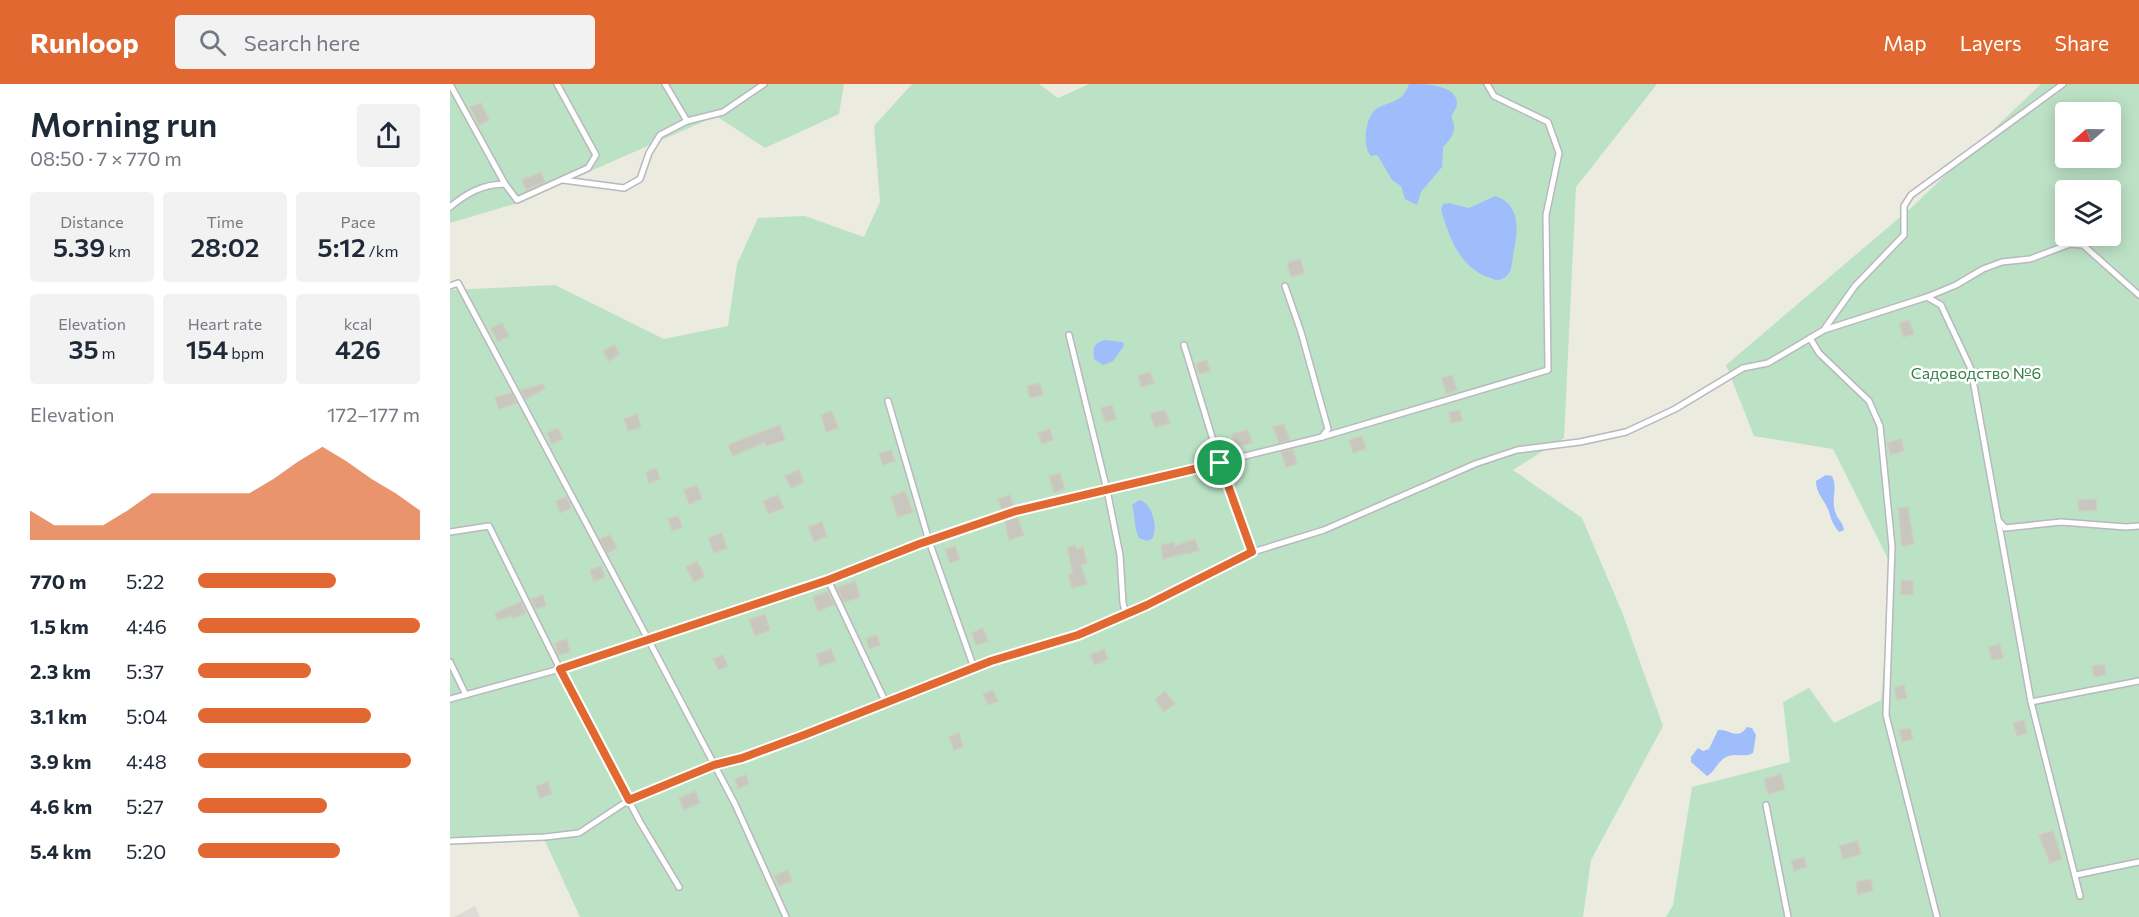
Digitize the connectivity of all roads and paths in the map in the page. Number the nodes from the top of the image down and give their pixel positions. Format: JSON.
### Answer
{"nodes":[{"id":1,"x":450,"y":84,"type":"edge"},
{"id":2,"x":557,"y":84,"type":"edge"},
{"id":3,"x":665,"y":84,"type":"edge"},
{"id":4,"x":764,"y":84,"type":"edge"},
{"id":5,"x":1487,"y":84,"type":"edge"},
{"id":6,"x":2063,"y":84,"type":"edge"},
{"id":7,"x":687,"y":121,"type":"junction"},
{"id":8,"x":562,"y":180,"type":"junction"},
{"id":9,"x":505,"y":184,"type":"junction"},
{"id":10,"x":450,"y":207,"type":"edge"},
{"id":11,"x":450,"y":286,"type":"edge"},
{"id":12,"x":1285,"y":286,"type":"dead end"},
{"id":13,"x":2139,"y":295,"type":"edge"},
{"id":14,"x":1927,"y":297,"type":"junction"},
{"id":15,"x":1824,"y":330,"type":"junction"},
{"id":16,"x":1070,"y":335,"type":"dead end"},
{"id":17,"x":1810,"y":338,"type":"junction"},
{"id":18,"x":1184,"y":345,"type":"dead end"},
{"id":19,"x":888,"y":401,"type":"dead end"},
{"id":20,"x":1322,"y":437,"type":"junction"},
{"id":21,"x":1220,"y":463,"type":"junction"},
{"id":22,"x":1107,"y":490,"type":"junction"},
{"id":23,"x":1996,"y":519,"type":"junction"},
{"id":24,"x":2139,"y":526,"type":"edge"},
{"id":25,"x":450,"y":532,"type":"edge"},
{"id":26,"x":929,"y":541,"type":"junction"},
{"id":27,"x":1252,"y":552,"type":"junction"},
{"id":28,"x":828,"y":580,"type":"junction"},
{"id":29,"x":1126,"y":614,"type":"junction"},
{"id":30,"x":648,"y":639,"type":"junction"},
{"id":31,"x":450,"y":662,"type":"edge"},
{"id":32,"x":974,"y":668,"type":"junction"},
{"id":33,"x":560,"y":669,"type":"junction"},
{"id":34,"x":2139,"y":681,"type":"edge"},
{"id":35,"x":466,"y":695,"type":"junction"},
{"id":36,"x":450,"y":699,"type":"edge"},
{"id":37,"x":2031,"y":702,"type":"junction"},
{"id":38,"x":886,"y":703,"type":"junction"},
{"id":39,"x":714,"y":765,"type":"junction"},
{"id":40,"x":629,"y":800,"type":"junction"},
{"id":41,"x":1766,"y":805,"type":"dead end"},
{"id":42,"x":450,"y":841,"type":"edge"},
{"id":43,"x":2139,"y":862,"type":"edge"},
{"id":44,"x":2076,"y":875,"type":"junction"},
{"id":45,"x":679,"y":887,"type":"dead end"},
{"id":46,"x":2079,"y":896,"type":"dead end"},
{"id":47,"x":786,"y":917,"type":"edge"},
{"id":48,"x":1788,"y":917,"type":"edge"},
{"id":49,"x":1937,"y":917,"type":"edge"}],
"edges":[{"from":1,"to":9,"type":"lane"},
{"from":2,"to":8,"type":"lane"},
{"from":3,"to":7,"type":"lane"},
{"from":4,"to":7,"type":"lane"},
{"from":5,"to":20,"type":"lane"},
{"from":6,"to":15,"type":"lane"},
{"from":7,"to":8,"type":"lane"},
{"from":8,"to":9,"type":"lane"},
{"from":9,"to":10,"type":"lane"},
{"from":11,"to":30,"type":"lane"},
{"from":12,"to":20,"type":"lane"},
{"from":13,"to":14,"type":"lane"},
{"from":14,"to":15,"type":"lane"},
{"from":14,"to":23,"type":"lane"},
{"from":15,"to":17,"type":"lane"},
{"from":16,"to":22,"type":"lane"},
{"from":17,"to":27,"type":"lane"},
{"from":17,"to":49,"type":"lane"},
{"from":18,"to":21,"type":"lane"},
{"from":19,"to":26,"type":"lane"},
{"from":20,"to":21,"type":"lane"},
{"from":21,"to":22,"type":"lane"},
{"from":21,"to":27,"type":"lane"},
{"from":22,"to":26,"type":"lane"},
{"from":22,"to":29,"type":"lane"},
{"from":23,"to":24,"type":"lane"},
{"from":23,"to":37,"type":"lane"},
{"from":25,"to":33,"type":"lane"},
{"from":26,"to":28,"type":"lane"},
{"from":26,"to":32,"type":"lane"},
{"from":27,"to":29,"type":"lane"},
{"from":28,"to":30,"type":"lane"},
{"from":28,"to":38,"type":"lane"},
{"from":29,"to":32,"type":"lane"},
{"from":30,"to":33,"type":"lane"},
{"from":30,"to":39,"type":"lane"},
{"from":31,"to":35,"type":"lane"},
{"from":32,"to":38,"type":"lane"},
{"from":33,"to":35,"type":"lane"},
{"from":33,"to":40,"type":"lane"},
{"from":34,"to":37,"type":"lane"},
{"from":35,"to":36,"type":"lane"},
{"from":37,"to":44,"type":"lane"},
{"from":38,"to":39,"type":"lane"},
{"from":39,"to":40,"type":"lane"},
{"from":39,"to":47,"type":"lane"},
{"from":40,"to":42,"type":"lane"},
{"from":40,"to":45,"type":"lane"},
{"from":41,"to":48,"type":"lane"},
{"from":43,"to":44,"type":"lane"},
{"from":44,"to":46,"type":"lane"}]}
